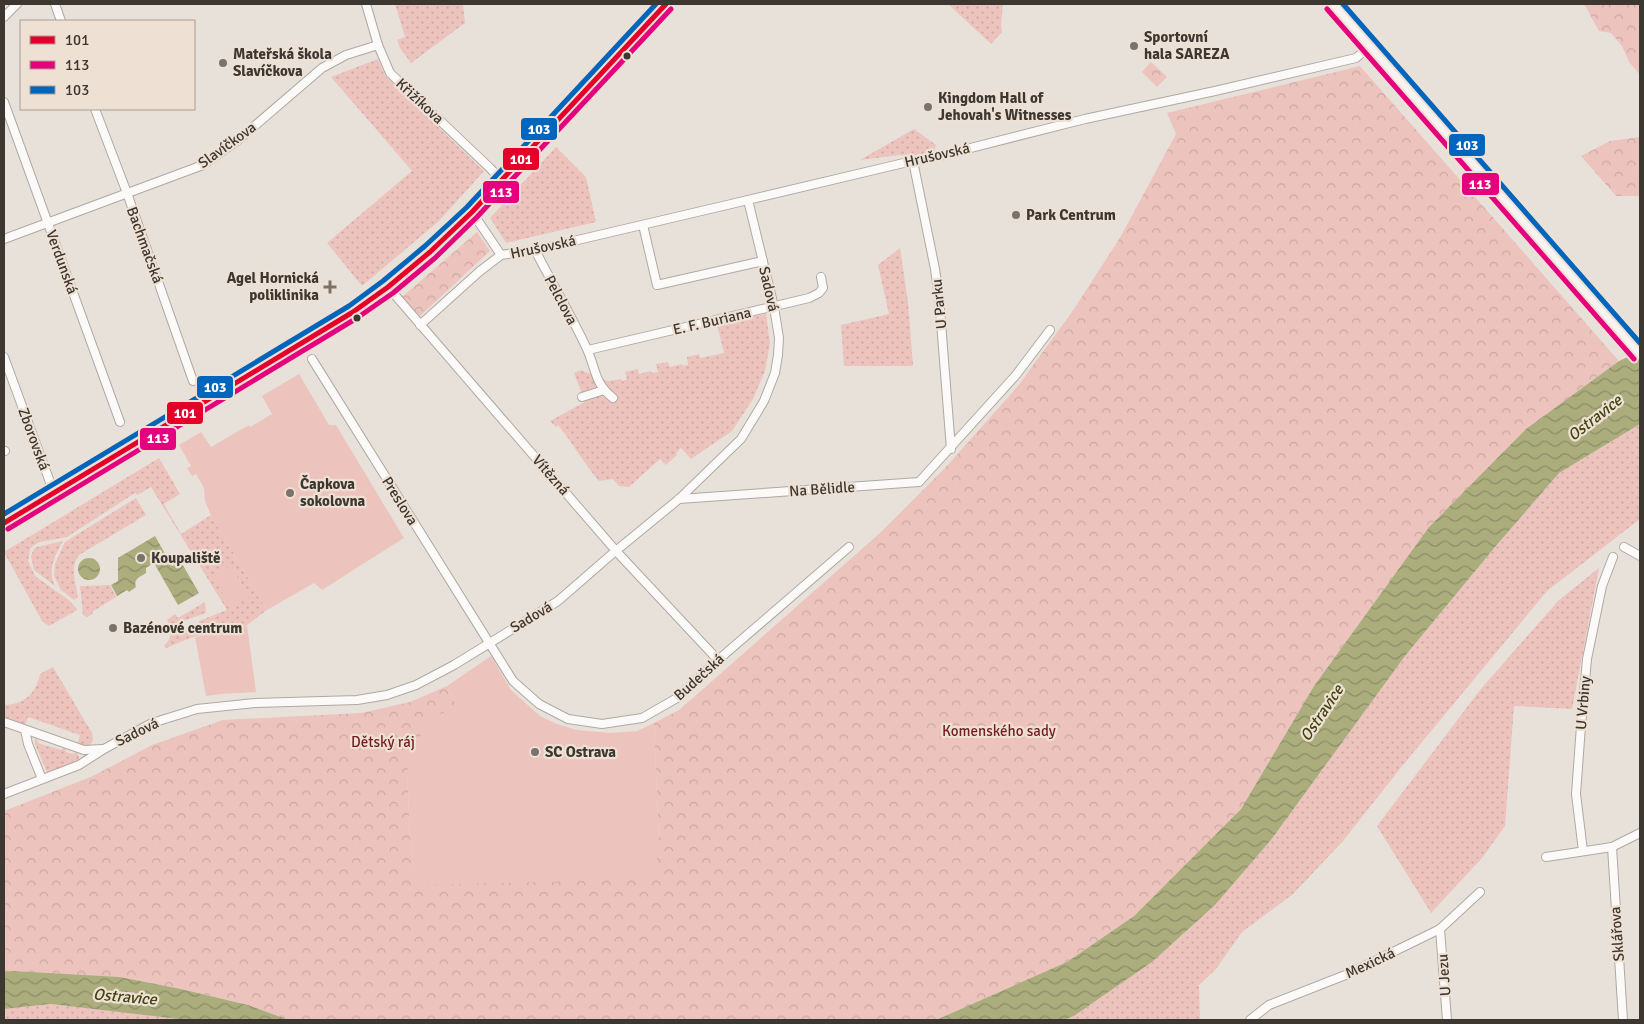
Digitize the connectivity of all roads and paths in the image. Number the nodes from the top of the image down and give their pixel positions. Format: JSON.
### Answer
{"nodes":[{"id":1,"x":17,"y":4,"type":"edge"},
{"id":2,"x":55,"y":4,"type":"edge"},
{"id":3,"x":366,"y":4,"type":"edge"},
{"id":4,"x":666,"y":4,"type":"edge"},
{"id":5,"x":1332,"y":4,"type":"edge"},
{"id":6,"x":4,"y":17,"type":"edge"},
{"id":7,"x":62,"y":20,"type":"edge"},
{"id":8,"x":378,"y":45,"type":"junction"},
{"id":9,"x":1370,"y":46,"type":"junction"},
{"id":10,"x":4,"y":102,"type":"edge"},
{"id":11,"x":95,"y":110,"type":"edge"},
{"id":12,"x":913,"y":161,"type":"junction"},
{"id":13,"x":502,"y":181,"type":"junction"},
{"id":14,"x":127,"y":193,"type":"junction"},
{"id":15,"x":748,"y":200,"type":"junction"},
{"id":16,"x":472,"y":212,"type":"junction"},
{"id":17,"x":48,"y":222,"type":"junction"},
{"id":18,"x":643,"y":225,"type":"junction"},
{"id":19,"x":4,"y":239,"type":"edge"},
{"id":20,"x":535,"y":250,"type":"junction"},
{"id":21,"x":501,"y":256,"type":"junction"},
{"id":22,"x":763,"y":261,"type":"junction"},
{"id":23,"x":821,"y":277,"type":"dead end"},
{"id":24,"x":388,"y":287,"type":"junction"},
{"id":25,"x":774,"y":307,"type":"junction"},
{"id":26,"x":420,"y":325,"type":"junction"},
{"id":27,"x":1050,"y":330,"type":"dead end"},
{"id":28,"x":588,"y":350,"type":"junction"},
{"id":29,"x":1640,"y":354,"type":"edge"},
{"id":30,"x":4,"y":357,"type":"edge"},
{"id":31,"x":312,"y":359,"type":"dead end"},
{"id":32,"x":193,"y":381,"type":"dead end"},
{"id":33,"x":604,"y":390,"type":"junction"},
{"id":34,"x":582,"y":397,"type":"dead end"},
{"id":35,"x":613,"y":398,"type":"dead end"},
{"id":36,"x":120,"y":422,"type":"dead end"},
{"id":37,"x":951,"y":449,"type":"junction"},
{"id":38,"x":54,"y":493,"type":"junction"},
{"id":39,"x":679,"y":499,"type":"junction"},
{"id":40,"x":4,"y":523,"type":"edge"},
{"id":41,"x":849,"y":547,"type":"dead end"},
{"id":42,"x":1624,"y":547,"type":"dead end"},
{"id":43,"x":616,"y":551,"type":"junction"},
{"id":44,"x":1640,"y":556,"type":"edge"},
{"id":45,"x":1613,"y":557,"type":"dead end"},
{"id":46,"x":489,"y":642,"type":"junction"},
{"id":47,"x":718,"y":660,"type":"junction"},
{"id":48,"x":4,"y":722,"type":"edge"},
{"id":49,"x":25,"y":730,"type":"junction"},
{"id":50,"x":104,"y":749,"type":"junction"},
{"id":51,"x":42,"y":778,"type":"junction"},
{"id":52,"x":4,"y":794,"type":"edge"},
{"id":53,"x":1640,"y":833,"type":"edge"},
{"id":54,"x":1612,"y":847,"type":"junction"},
{"id":55,"x":1583,"y":851,"type":"junction"},
{"id":56,"x":1546,"y":857,"type":"dead end"},
{"id":57,"x":1480,"y":892,"type":"dead end"},
{"id":58,"x":1440,"y":929,"type":"junction"},
{"id":59,"x":1250,"y":1020,"type":"edge"},
{"id":60,"x":1447,"y":1020,"type":"edge"},
{"id":61,"x":1623,"y":1020,"type":"edge"}],
"edges":[{"from":1,"to":6,"type":"street"},
{"from":2,"to":7,"type":"street"},
{"from":3,"to":8,"type":"street","name":"Křižíkova"},
{"from":4,"to":13,"type":"street"},
{"from":5,"to":9,"type":"main road"},
{"from":8,"to":13,"type":"street","name":"Křižíkova"},
{"from":8,"to":14,"type":"street","name":"Slavíčkova"},
{"from":9,"to":12,"type":"street","name":"Hrušovská"},
{"from":9,"to":29,"type":"main road"},
{"from":10,"to":17,"type":"street","name":"Verdunská"},
{"from":11,"to":14,"type":"street","name":"Bachmačská"},
{"from":12,"to":15,"type":"street","name":"Hrušovská"},
{"from":12,"to":37,"type":"street","name":"U Parku"},
{"from":13,"to":16,"type":"street"},
{"from":14,"to":17,"type":"street","name":"Slavíčkova"},
{"from":14,"to":32,"type":"street","name":"Bachmačská"},
{"from":15,"to":18,"type":"street","name":"Hrušovská"},
{"from":15,"to":22,"type":"street","name":"Sadová"},
{"from":16,"to":21,"type":"street"},
{"from":16,"to":24,"type":"street"},
{"from":17,"to":19,"type":"street","name":"Slavíčkova"},
{"from":17,"to":36,"type":"street","name":"Verdunská"},
{"from":18,"to":20,"type":"street","name":"Hrušovská"},
{"from":18,"to":22,"type":"street"},
{"from":20,"to":21,"type":"street","name":"Hrušovská"},
{"from":20,"to":28,"type":"street","name":"Pelclova"},
{"from":21,"to":26,"type":"street"},
{"from":22,"to":25,"type":"street","name":"Sadová"},
{"from":23,"to":25,"type":"street","name":"E. F. Buriana"},
{"from":24,"to":26,"type":"street","name":"Vítězná"},
{"from":24,"to":38,"type":"street"},
{"from":25,"to":28,"type":"street","name":"E. F. Buriana"},
{"from":25,"to":39,"type":"street","name":"Sadová"},
{"from":26,"to":43,"type":"street","name":"Vítězná"},
{"from":27,"to":37,"type":"street","name":"Na Bělidle"},
{"from":28,"to":33,"type":"street"},
{"from":30,"to":38,"type":"street","name":"Zborovská"},
{"from":31,"to":46,"type":"street","name":"Preslova"},
{"from":33,"to":34,"type":"street"},
{"from":33,"to":35,"type":"street"},
{"from":37,"to":39,"type":"street","name":"Na Bělidle"},
{"from":38,"to":40,"type":"street"},
{"from":39,"to":43,"type":"street","name":"Sadová"},
{"from":41,"to":47,"type":"street","name":"Budečská"},
{"from":42,"to":44,"type":"street"},
{"from":43,"to":46,"type":"street","name":"Sadová"},
{"from":43,"to":47,"type":"street","name":"Vítězná"},
{"from":45,"to":55,"type":"street","name":"U Vrbiny"},
{"from":46,"to":47,"type":"street","name":"Budečská"},
{"from":46,"to":50,"type":"street","name":"Sadová"},
{"from":48,"to":49,"type":"street"},
{"from":49,"to":50,"type":"street"},
{"from":49,"to":51,"type":"street"},
{"from":50,"to":51,"type":"street","name":"Sadová"},
{"from":51,"to":52,"type":"street","name":"Sadová"},
{"from":53,"to":54,"type":"street"},
{"from":54,"to":55,"type":"street"},
{"from":54,"to":61,"type":"street","name":"Sklářova"},
{"from":55,"to":56,"type":"street"},
{"from":57,"to":58,"type":"street","name":"Mexická"},
{"from":58,"to":59,"type":"street","name":"Mexická"},
{"from":58,"to":60,"type":"street","name":"U Jezu"}]}
